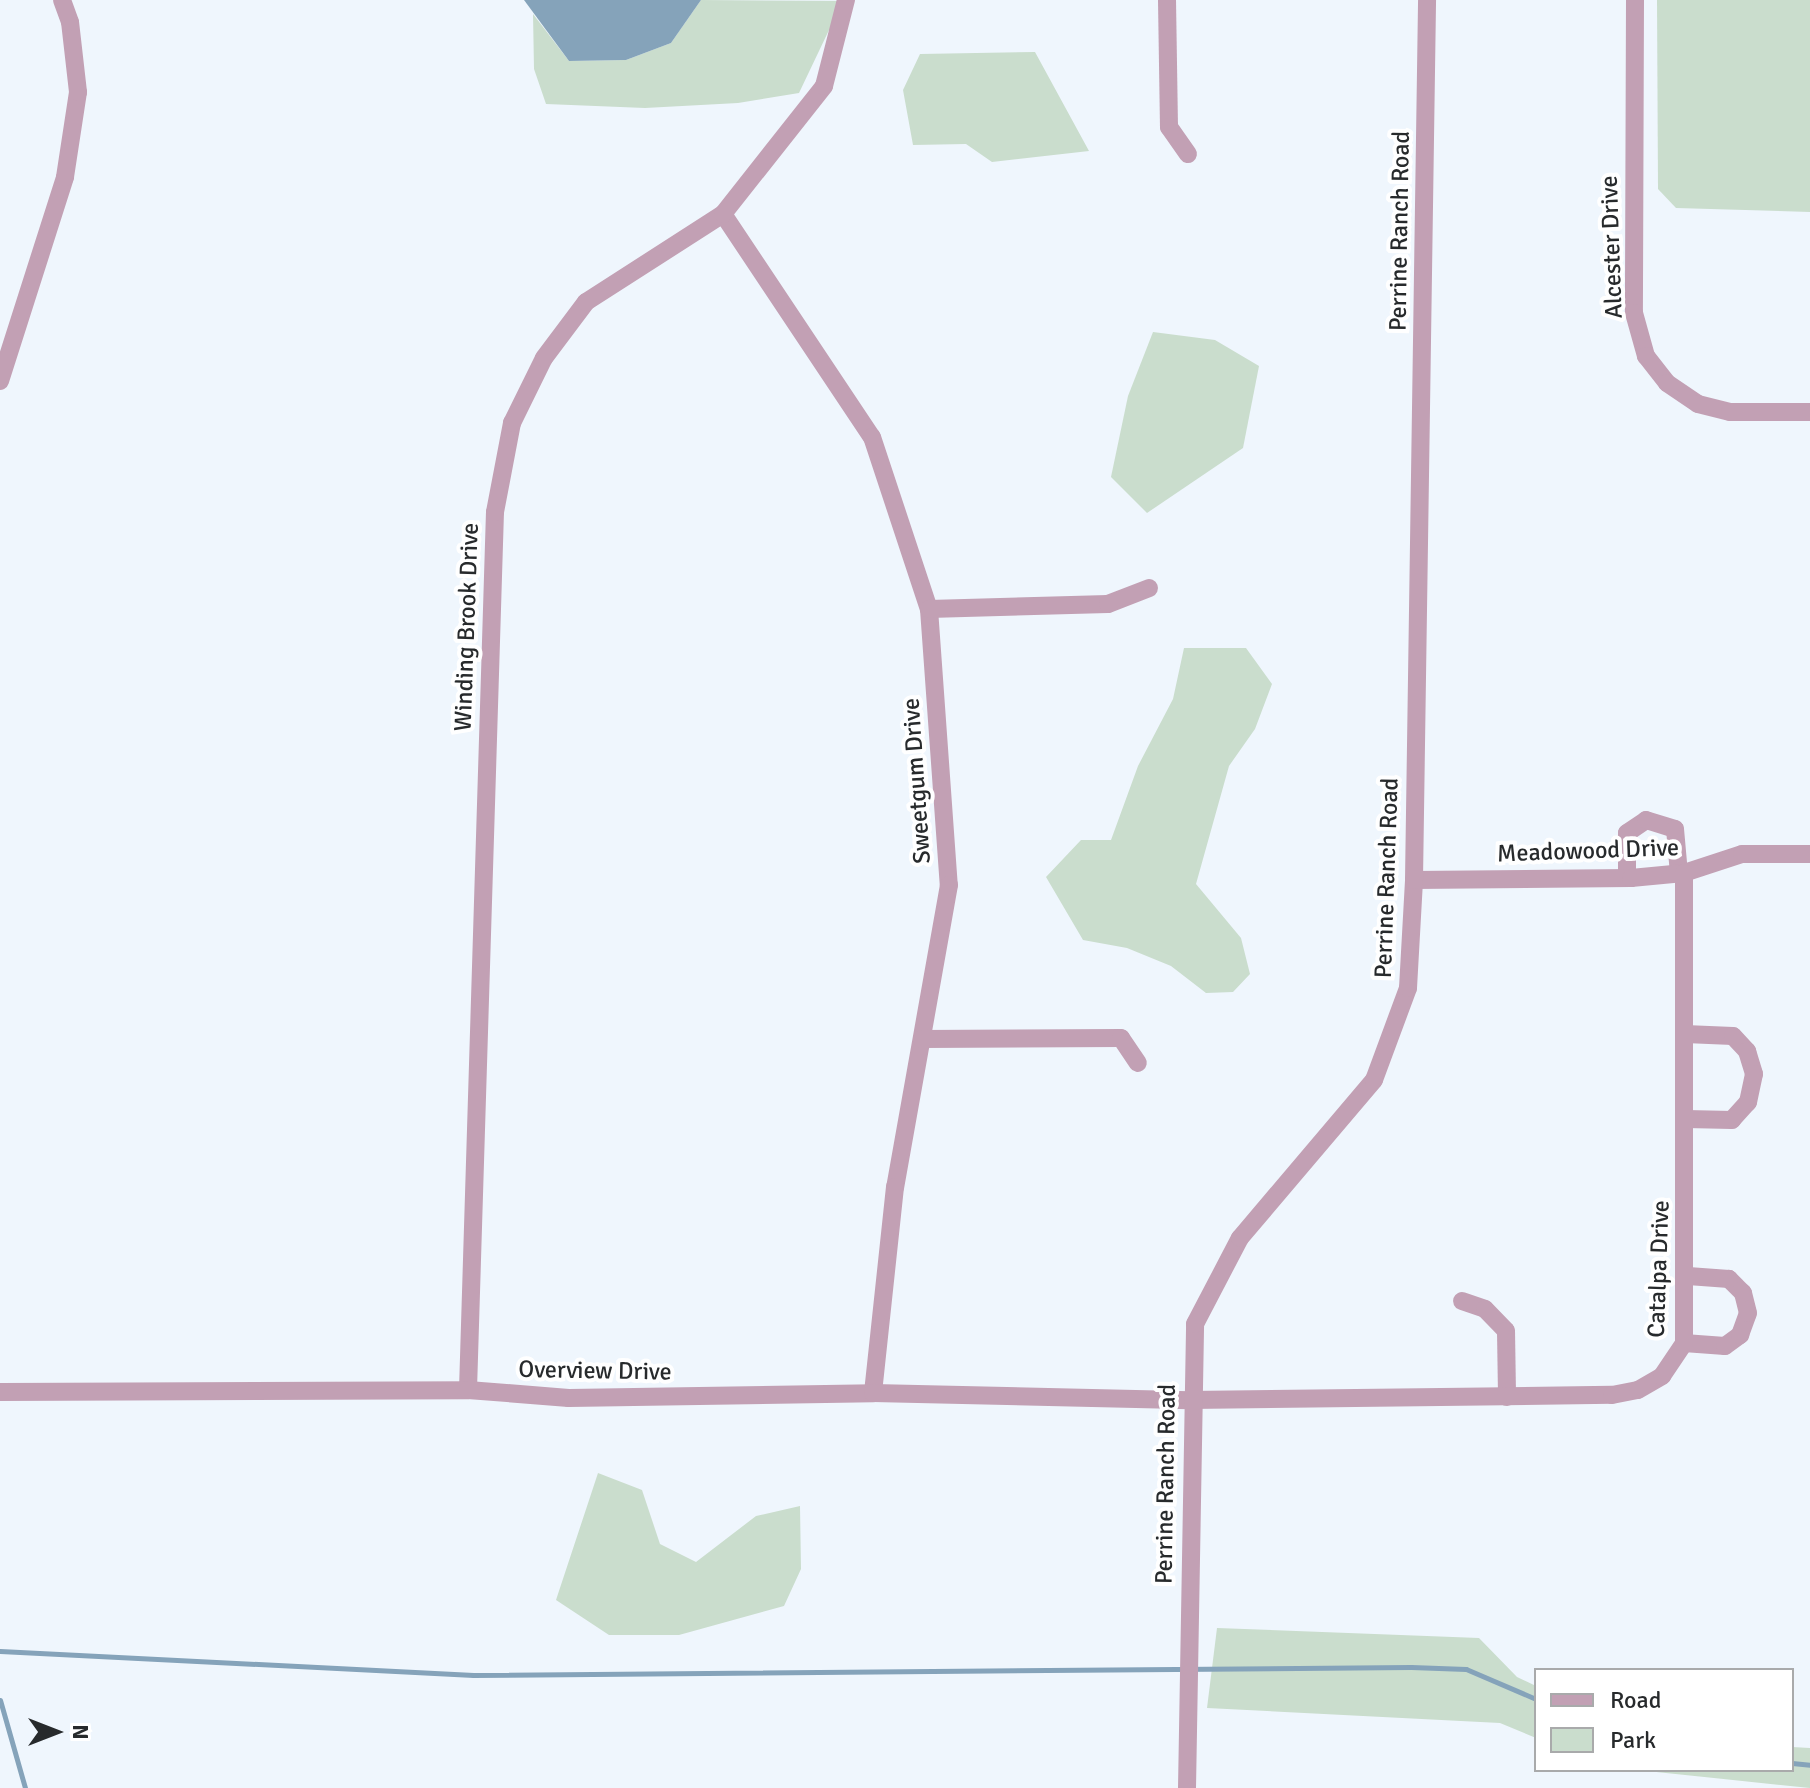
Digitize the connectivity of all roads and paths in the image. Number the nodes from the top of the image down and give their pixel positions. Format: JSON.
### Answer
{"nodes":[{"id":1,"x":62,"y":0,"type":"edge"},
{"id":2,"x":846,"y":0,"type":"edge"},
{"id":3,"x":1167,"y":0,"type":"edge"},
{"id":4,"x":1427,"y":0,"type":"edge"},
{"id":5,"x":1635,"y":0,"type":"edge"},
{"id":6,"x":1188,"y":154,"type":"dead end"},
{"id":7,"x":723,"y":214,"type":"junction"},
{"id":8,"x":0,"y":381,"type":"edge"},
{"id":9,"x":1810,"y":412,"type":"edge"},
{"id":10,"x":1149,"y":588,"type":"dead end"},
{"id":11,"x":929,"y":609,"type":"junction"},
{"id":12,"x":1810,"y":854,"type":"edge"},
{"id":13,"x":1682,"y":874,"type":"junction"},
{"id":14,"x":1627,"y":878,"type":"junction"},
{"id":15,"x":1414,"y":880,"type":"junction"},
{"id":16,"x":1685,"y":1034,"type":"junction"},
{"id":17,"x":922,"y":1039,"type":"junction"},
{"id":18,"x":1138,"y":1063,"type":"dead end"},
{"id":19,"x":1686,"y":1119,"type":"junction"},
{"id":20,"x":1688,"y":1276,"type":"junction"},
{"id":21,"x":1462,"y":1301,"type":"dead end"},
{"id":22,"x":1684,"y":1343,"type":"junction"},
{"id":23,"x":468,"y":1390,"type":"junction"},
{"id":24,"x":0,"y":1392,"type":"edge"},
{"id":25,"x":873,"y":1393,"type":"junction"},
{"id":26,"x":1507,"y":1397,"type":"junction"},
{"id":27,"x":1190,"y":1400,"type":"junction"},
{"id":28,"x":1187,"y":1788,"type":"edge"}],
"edges":[{"from":1,"to":8,"type":"street"},
{"from":2,"to":7,"type":"street","name":"Winding Brook Drive"},
{"from":3,"to":6,"type":"street"},
{"from":4,"to":15,"type":"street","name":"Perrine Ranch Road"},
{"from":5,"to":9,"type":"street","name":"Alcester Drive"},
{"from":7,"to":11,"type":"street","name":"Sweetgum Drive"},
{"from":7,"to":23,"type":"street","name":"Winding Brook Drive"},
{"from":10,"to":11,"type":"street"},
{"from":11,"to":17,"type":"street","name":"Sweetgum Drive"},
{"from":12,"to":13,"type":"street","name":"Meadowood Drive"},
{"from":13,"to":14,"type":"street","name":"Meadowood Drive"},
{"from":13,"to":14,"type":"street","name":"Catalpa Drive"},
{"from":13,"to":16,"type":"street","name":"Catalpa Drive"},
{"from":14,"to":15,"type":"street","name":"Meadowood Drive"},
{"from":15,"to":27,"type":"street","name":"Perrine Ranch Road"},
{"from":16,"to":19,"type":"street","name":"Catalpa Drive"},
{"from":16,"to":19,"type":"street"},
{"from":17,"to":18,"type":"street"},
{"from":17,"to":25,"type":"street","name":"Sweetgum Drive"},
{"from":19,"to":20,"type":"street","name":"Catalpa Drive"},
{"from":20,"to":22,"type":"street","name":"Catalpa Drive"},
{"from":20,"to":22,"type":"street"},
{"from":21,"to":26,"type":"street"},
{"from":22,"to":26,"type":"street","name":"Catalpa Drive"},
{"from":23,"to":24,"type":"street","name":"Overview Drive"},
{"from":23,"to":25,"type":"street","name":"Overview Drive"},
{"from":25,"to":27,"type":"street","name":"Overview Drive"},
{"from":26,"to":27,"type":"street","name":"Catalpa Drive"},
{"from":27,"to":28,"type":"street","name":"Perrine Ranch Road"}]}
